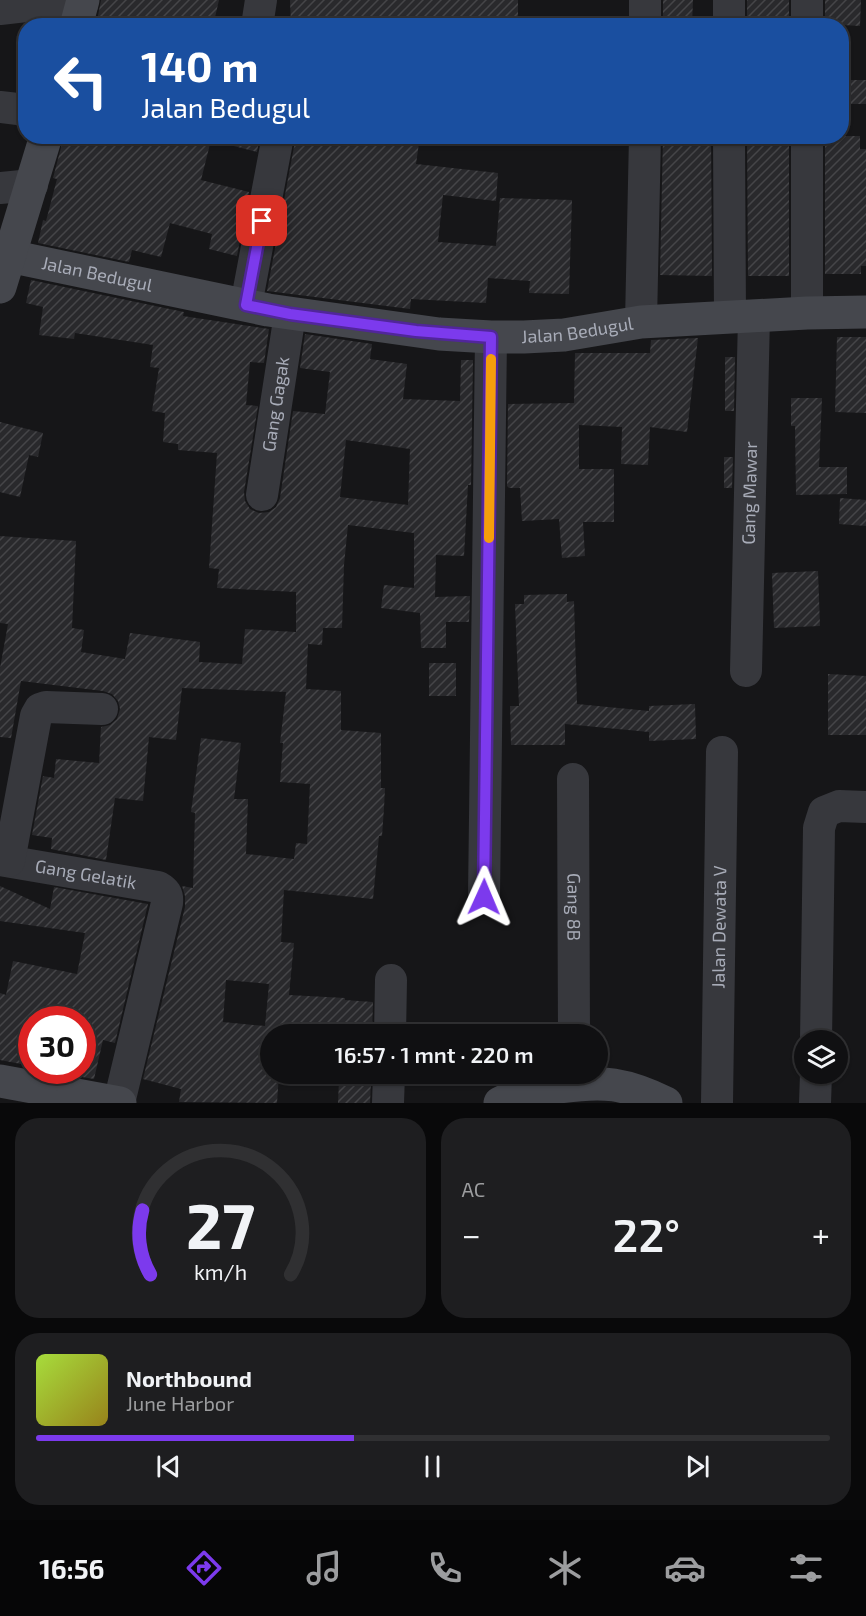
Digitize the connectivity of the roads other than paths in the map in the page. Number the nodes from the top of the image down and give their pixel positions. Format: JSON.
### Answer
{"nodes":[{"id":1,"x":261,"y":0,"type":"edge"},
{"id":2,"x":645,"y":0,"type":"edge"},
{"id":3,"x":729,"y":0,"type":"edge"},
{"id":4,"x":807,"y":0,"type":"edge"},
{"id":5,"x":0,"y":9,"type":"edge"},
{"id":6,"x":80,"y":10,"type":"edge"},
{"id":7,"x":258,"y":18,"type":"edge"},
{"id":8,"x":645,"y":18,"type":"edge"},
{"id":9,"x":729,"y":18,"type":"edge"},
{"id":10,"x":807,"y":18,"type":"edge"},
{"id":11,"x":0,"y":107,"type":"edge"},
{"id":12,"x":18,"y":109,"type":"edge"},
{"id":13,"x":44,"y":144,"type":"edge"},
{"id":14,"x":276,"y":144,"type":"edge"},
{"id":15,"x":645,"y":144,"type":"edge"},
{"id":16,"x":730,"y":144,"type":"edge"},
{"id":17,"x":807,"y":144,"type":"edge"},
{"id":18,"x":32,"y":185,"type":"junction"},
{"id":19,"x":0,"y":188,"type":"edge"},
{"id":20,"x":9,"y":256,"type":"junction"},
{"id":21,"x":0,"y":286,"type":"edge"},
{"id":22,"x":246,"y":305,"type":"junction"},
{"id":23,"x":866,"y":312,"type":"edge"},
{"id":24,"x":807,"y":313,"type":"junction"},
{"id":25,"x":290,"y":314,"type":"junction"},
{"id":26,"x":742,"y":316,"type":"junction"},
{"id":27,"x":641,"y":322,"type":"junction"},
{"id":28,"x":491,"y":337,"type":"junction"},
{"id":29,"x":262,"y":495,"type":"dead end"},
{"id":30,"x":746,"y":671,"type":"dead end"},
{"id":31,"x":102,"y":709,"type":"dead end"},
{"id":32,"x":722,"y":752,"type":"dead end"},
{"id":33,"x":573,"y":779,"type":"dead end"},
{"id":34,"x":866,"y":807,"type":"edge"},
{"id":35,"x":4,"y":860,"type":"edge"},
{"id":36,"x":484,"y":897,"type":"dead end"},
{"id":37,"x":391,"y":980,"type":"dead end"},
{"id":38,"x":390,"y":1024,"type":"edge"},
{"id":39,"x":574,"y":1024,"type":"edge"},
{"id":40,"x":816,"y":1030,"type":"edge"},
{"id":41,"x":0,"y":1081,"type":"edge"},
{"id":42,"x":389,"y":1084,"type":"edge"},
{"id":43,"x":560,"y":1084,"type":"edge"},
{"id":44,"x":605,"y":1084,"type":"edge"},
{"id":45,"x":816,"y":1084,"type":"edge"},
{"id":46,"x":119,"y":1103,"type":"edge"},
{"id":47,"x":388,"y":1103,"type":"edge"},
{"id":48,"x":500,"y":1103,"type":"edge"},
{"id":49,"x":666,"y":1103,"type":"edge"},
{"id":50,"x":717,"y":1103,"type":"edge"},
{"id":51,"x":815,"y":1103,"type":"edge"}],
"edges":[{"from":1,"to":7,"type":"street"},
{"from":2,"to":8,"type":"street"},
{"from":3,"to":9,"type":"street"},
{"from":4,"to":10,"type":"street"},
{"from":5,"to":6,"type":"street"},
{"from":11,"to":12,"type":"street"},
{"from":13,"to":18,"type":"street"},
{"from":14,"to":22,"type":"street"},
{"from":15,"to":27,"type":"street"},
{"from":16,"to":26,"type":"street","name":"Gang Mawar"},
{"from":17,"to":24,"type":"street"},
{"from":18,"to":19,"type":"street"},
{"from":18,"to":20,"type":"street"},
{"from":20,"to":21,"type":"street"},
{"from":20,"to":22,"type":"street","name":"Jalan Bedugul"},
{"from":22,"to":25,"type":"street","name":"Jalan Bedugul"},
{"from":23,"to":24,"type":"street","name":"Jalan Bedugul"},
{"from":24,"to":26,"type":"street","name":"Jalan Bedugul"},
{"from":25,"to":28,"type":"street","name":"Jalan Bedugul"},
{"from":25,"to":29,"type":"street","name":"Gang Gagak"},
{"from":26,"to":27,"type":"street","name":"Jalan Bedugul"},
{"from":26,"to":30,"type":"street","name":"Gang Mawar"},
{"from":27,"to":28,"type":"street","name":"Jalan Bedugul"},
{"from":28,"to":36,"type":"street"},
{"from":31,"to":35,"type":"street"},
{"from":32,"to":50,"type":"street","name":"Jalan Dewata V"},
{"from":33,"to":39,"type":"street","name":"Gang 8B"},
{"from":34,"to":40,"type":"street"},
{"from":35,"to":46,"type":"street","name":"Gang Gelatik"},
{"from":37,"to":38,"type":"street"},
{"from":41,"to":46,"type":"street"},
{"from":42,"to":47,"type":"street"},
{"from":43,"to":48,"type":"street"},
{"from":44,"to":49,"type":"street"},
{"from":45,"to":51,"type":"street"}]}
